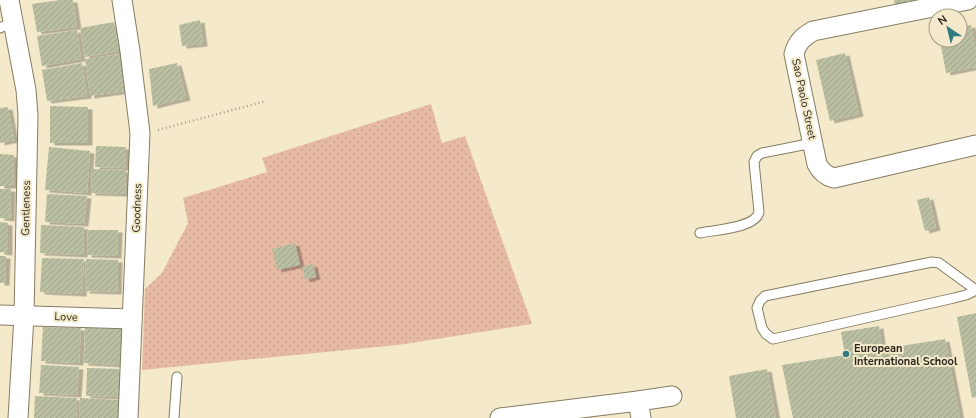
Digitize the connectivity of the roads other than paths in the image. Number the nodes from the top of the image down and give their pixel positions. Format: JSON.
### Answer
{"nodes":[{"id":1,"x":9,"y":0,"type":"edge"},
{"id":2,"x":122,"y":0,"type":"edge"},
{"id":3,"x":968,"y":0,"type":"edge"},
{"id":4,"x":6,"y":25,"type":"edge"},
{"id":5,"x":813,"y":143,"type":"junction"},
{"id":6,"x":976,"y":145,"type":"edge"},
{"id":7,"x":700,"y":233,"type":"dead end"},
{"id":8,"x":976,"y":290,"type":"edge"},
{"id":9,"x":0,"y":315,"type":"edge"},
{"id":10,"x":24,"y":316,"type":"junction"},
{"id":11,"x":132,"y":319,"type":"junction"},
{"id":12,"x":177,"y":377,"type":"dead end"},
{"id":13,"x":672,"y":396,"type":"dead end"},
{"id":14,"x":639,"y":410,"type":"edge"},
{"id":15,"x":18,"y":418,"type":"edge"},
{"id":16,"x":128,"y":418,"type":"edge"},
{"id":17,"x":174,"y":418,"type":"edge"},
{"id":18,"x":500,"y":418,"type":"edge"}],
"edges":[{"from":1,"to":4,"type":"street","name":"Gentleness"},
{"from":2,"to":11,"type":"street","name":"Goodness"},
{"from":3,"to":5,"type":"street","name":"Sao Paolo Street"},
{"from":4,"to":10,"type":"street","name":"Gentleness"},
{"from":5,"to":6,"type":"street","name":"Sao Paolo Street"},
{"from":5,"to":7,"type":"lane"},
{"from":8,"to":8,"type":"lane"},
{"from":9,"to":10,"type":"street","name":"Love"},
{"from":10,"to":11,"type":"street","name":"Love"},
{"from":10,"to":15,"type":"street","name":"Gentleness"},
{"from":11,"to":16,"type":"street","name":"Goodness"},
{"from":12,"to":17,"type":"lane"},
{"from":13,"to":14,"type":"street"},
{"from":14,"to":18,"type":"street"}]}
